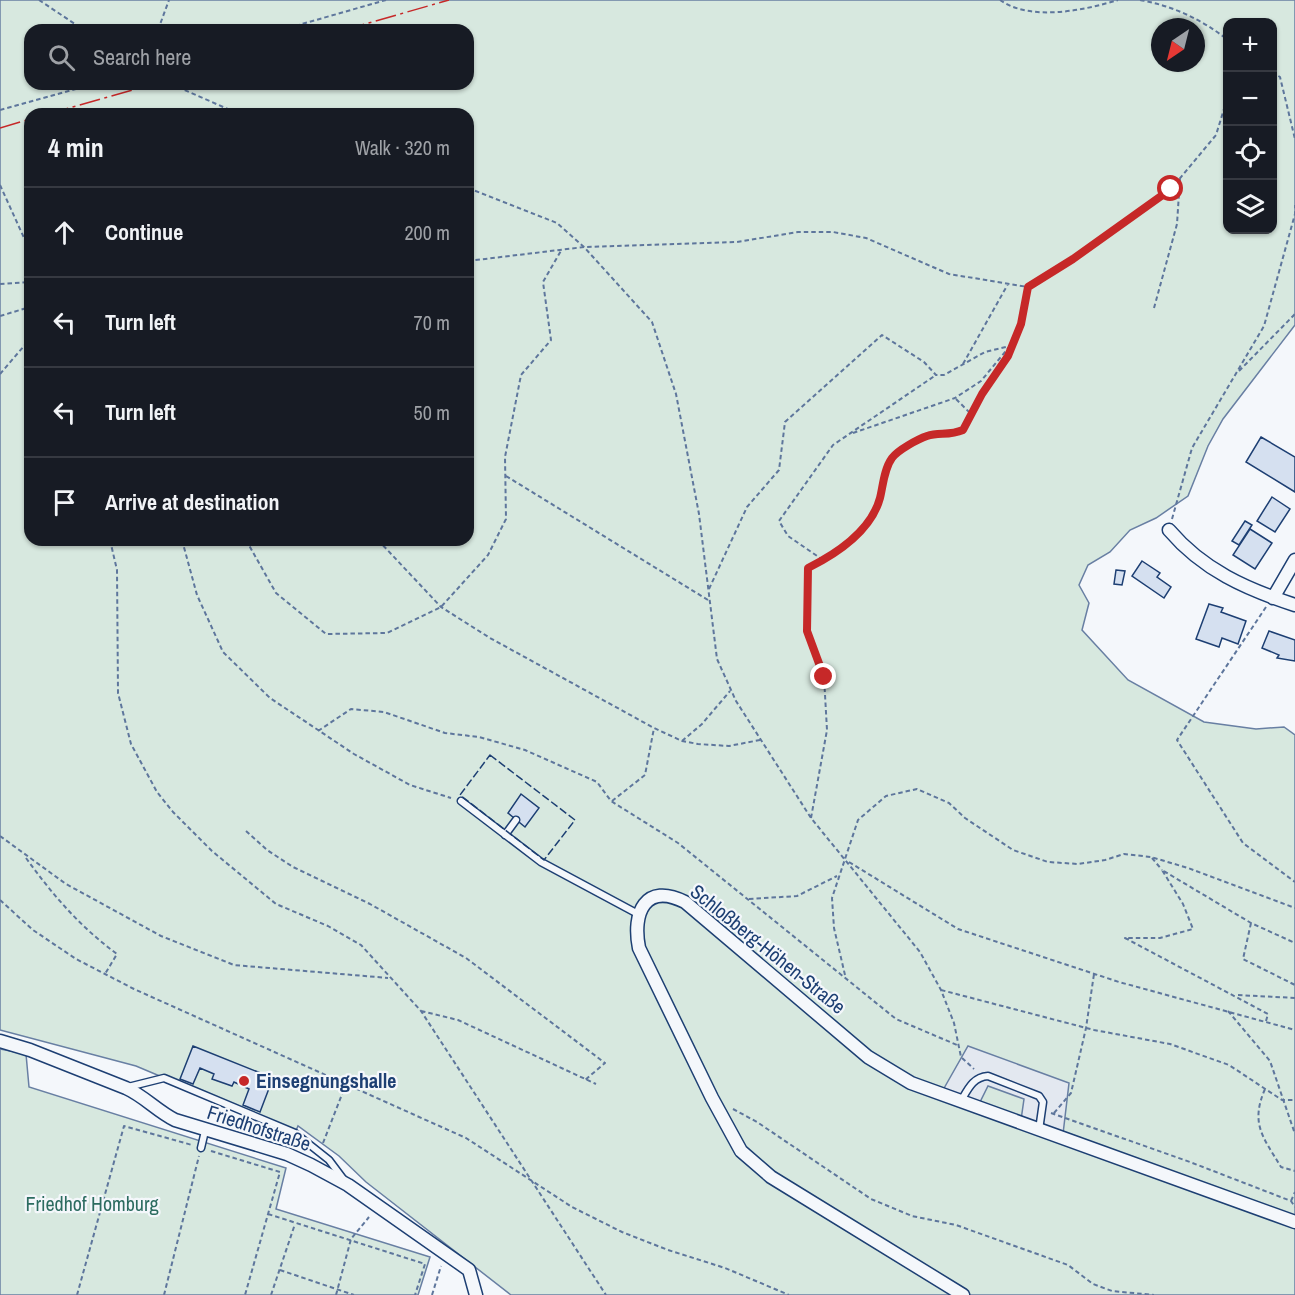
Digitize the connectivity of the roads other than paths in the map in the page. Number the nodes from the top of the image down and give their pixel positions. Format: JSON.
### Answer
{"nodes":[{"id":1,"x":1169,"y":530,"type":"road end"},
{"id":2,"x":1295,"y":560,"type":"edge"},
{"id":3,"x":1273,"y":598,"type":"junction"},
{"id":4,"x":1295,"y":605,"type":"edge"},
{"id":5,"x":461,"y":801,"type":"road end"},
{"id":6,"x":516,"y":820,"type":"dead end"},
{"id":7,"x":506,"y":835,"type":"junction"},
{"id":8,"x":638,"y":914,"type":"junction"},
{"id":9,"x":0,"y":1041,"type":"edge"},
{"id":10,"x":126,"y":1088,"type":"junction"},
{"id":11,"x":960,"y":1101,"type":"junction"},
{"id":12,"x":1039,"y":1130,"type":"junction"},
{"id":13,"x":205,"y":1131,"type":"junction"},
{"id":14,"x":201,"y":1148,"type":"road end"},
{"id":15,"x":348,"y":1185,"type":"junction"},
{"id":16,"x":1295,"y":1222,"type":"edge"},
{"id":17,"x":476,"y":1295,"type":"edge"},
{"id":18,"x":963,"y":1295,"type":"edge"}],
"edges":[{"from":1,"to":3,"type":"street"},
{"from":2,"to":3,"type":"street"},
{"from":3,"to":4,"type":"street"},
{"from":5,"to":7,"type":"lane"},
{"from":6,"to":7,"type":"lane"},
{"from":7,"to":8,"type":"lane"},
{"from":8,"to":11,"type":"street","name":"Schloßberg-Höhen-Straße"},
{"from":8,"to":18,"type":"street"},
{"from":9,"to":10,"type":"street","name":"Friedhofstraße"},
{"from":10,"to":13,"type":"street","name":"Friedhofstraße"},
{"from":10,"to":15,"type":"lane"},
{"from":11,"to":12,"type":"street","name":"Schloßberg-Höhen-Straße"},
{"from":11,"to":12,"type":"lane"},
{"from":12,"to":16,"type":"street","name":"Schloßberg-Höhen-Straße"},
{"from":13,"to":14,"type":"lane"},
{"from":13,"to":15,"type":"street","name":"Friedhofstraße"},
{"from":15,"to":17,"type":"street","name":"Friedhofstraße"}]}
